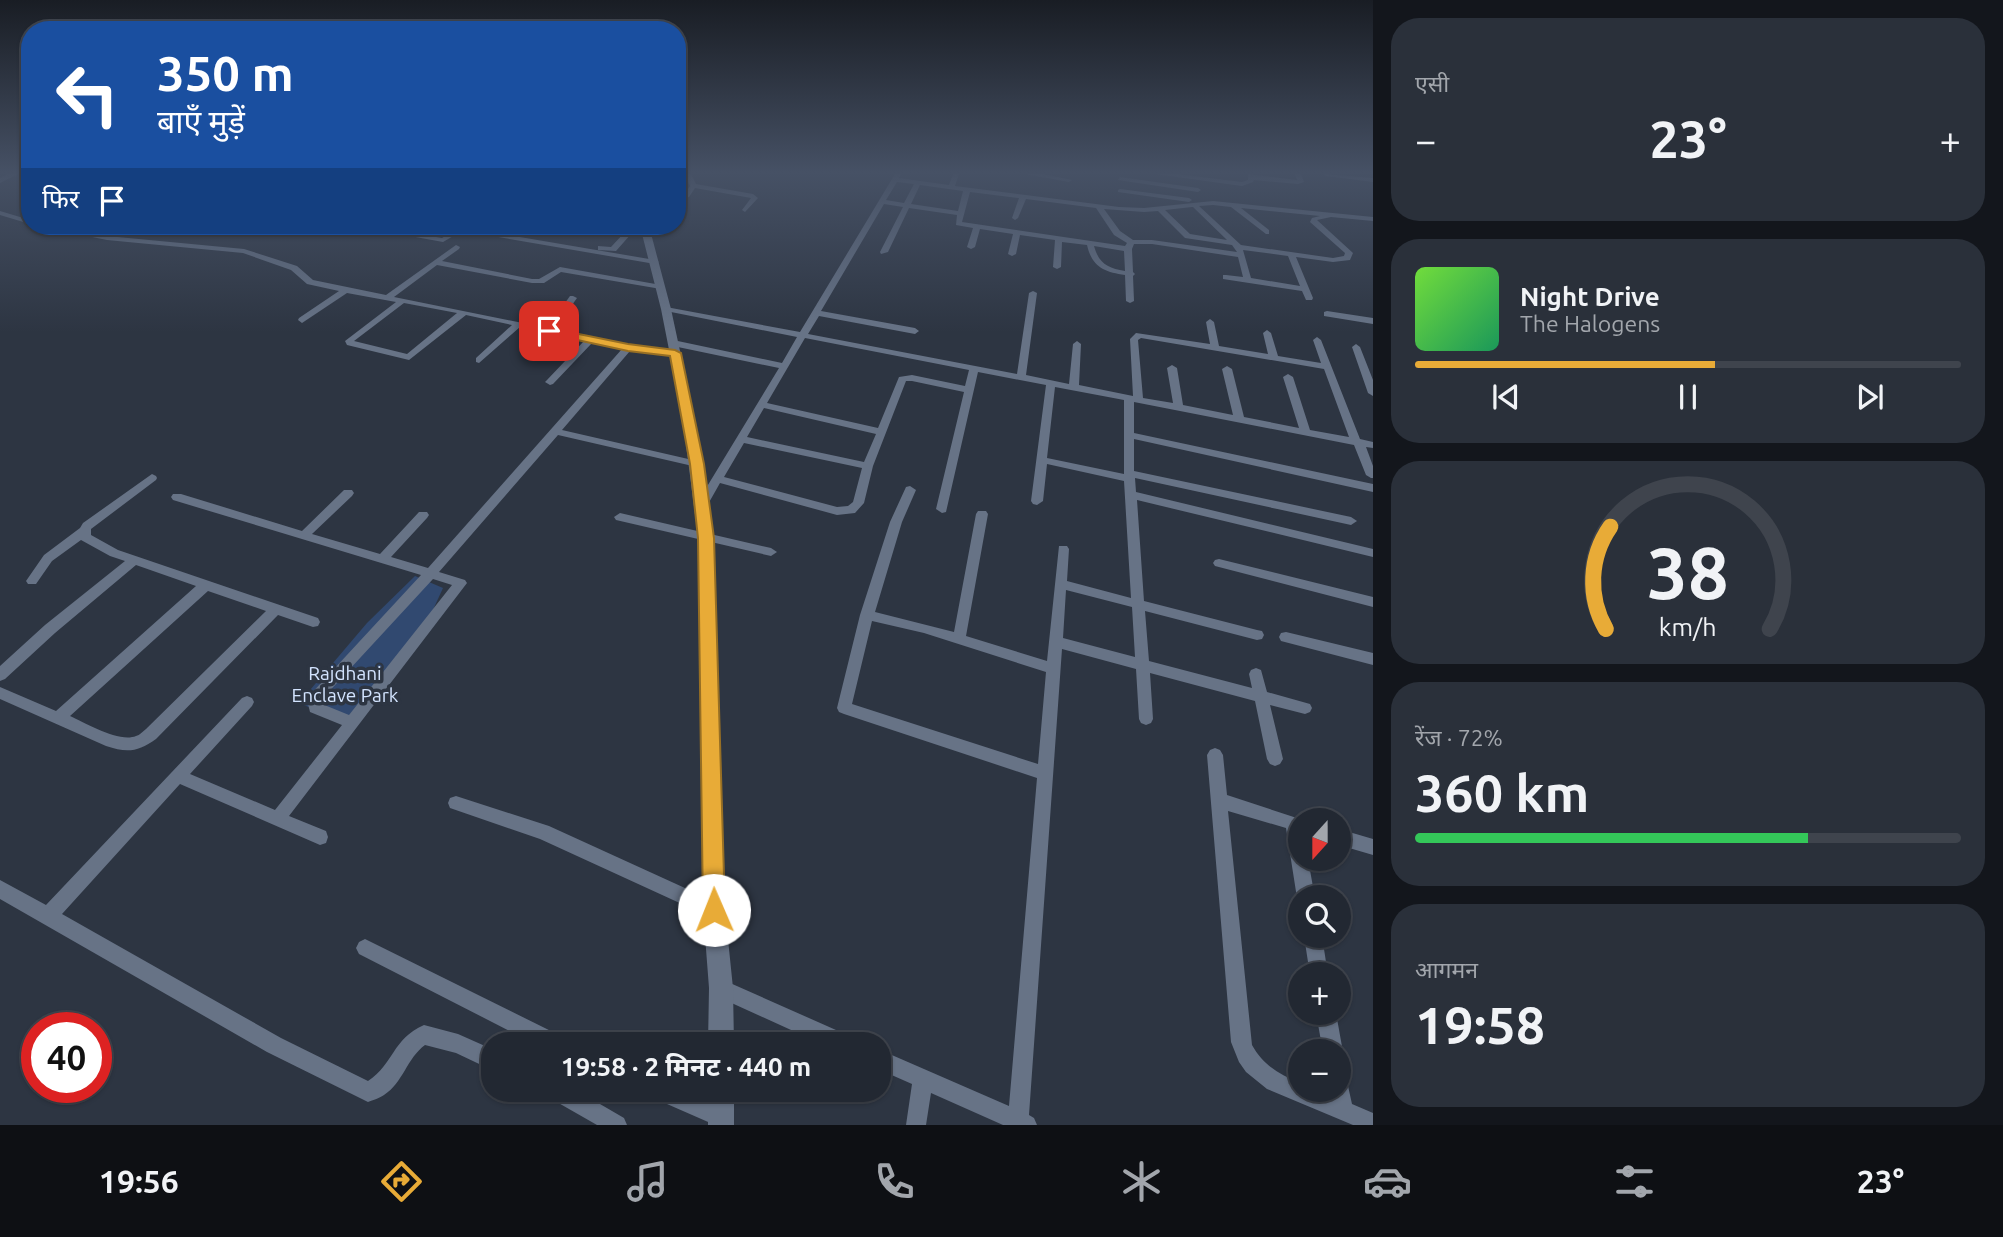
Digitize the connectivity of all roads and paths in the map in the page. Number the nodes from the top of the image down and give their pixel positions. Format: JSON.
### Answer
{"nodes":[{"id":1,"x":869,"y":226,"type":"edge"},
{"id":2,"x":896,"y":226,"type":"edge"},
{"id":3,"x":1112,"y":226,"type":"edge"},
{"id":4,"x":1178,"y":226,"type":"edge"},
{"id":5,"x":1217,"y":226,"type":"edge"},
{"id":6,"x":1259,"y":226,"type":"edge"},
{"id":7,"x":1319,"y":226,"type":"edge"},
{"id":8,"x":977,"y":227,"type":"joint"},
{"id":9,"x":1266,"y":232,"type":"dead end"},
{"id":10,"x":1017,"y":233,"type":"junction"},
{"id":11,"x":91,"y":235,"type":"edge"},
{"id":12,"x":413,"y":235,"type":"edge"},
{"id":13,"x":451,"y":235,"type":"edge"},
{"id":14,"x":498,"y":235,"type":"edge"},
{"id":15,"x":519,"y":235,"type":"edge"},
{"id":16,"x":632,"y":235,"type":"edge"},
{"id":17,"x":641,"y":235,"type":"edge"},
{"id":18,"x":1059,"y":239,"type":"junction"},
{"id":19,"x":1090,"y":244,"type":"junction"},
{"id":20,"x":1129,"y":245,"type":"junction"},
{"id":21,"x":456,"y":247,"type":"dead end"},
{"id":22,"x":971,"y":247,"type":"dead end"},
{"id":23,"x":1239,"y":248,"type":"junction"},
{"id":24,"x":884,"y":252,"type":"dead end"},
{"id":25,"x":1012,"y":254,"type":"dead end"},
{"id":26,"x":1291,"y":254,"type":"junction"},
{"id":27,"x":436,"y":262,"type":"junction"},
{"id":28,"x":654,"y":262,"type":"junction"},
{"id":29,"x":1057,"y":267,"type":"dead end"},
{"id":30,"x":1131,"y":274,"type":"junction"},
{"id":31,"x":1226,"y":277,"type":"dead end"},
{"id":32,"x":1248,"y":281,"type":"junction"},
{"id":33,"x":661,"y":287,"type":"junction"},
{"id":34,"x":1305,"y":289,"type":"junction"},
{"id":35,"x":345,"y":291,"type":"junction"},
{"id":36,"x":1034,"y":293,"type":"dead end"},
{"id":37,"x":573,"y":298,"type":"dead end"},
{"id":38,"x":1309,"y":298,"type":"dead end"},
{"id":39,"x":386,"y":299,"type":"junction"},
{"id":40,"x":1130,"y":301,"type":"dead end"},
{"id":41,"x":401,"y":302,"type":"junction"},
{"id":42,"x":667,"y":309,"type":"junction"},
{"id":43,"x":464,"y":312,"type":"junction"},
{"id":44,"x":817,"y":313,"type":"junction"},
{"id":45,"x":1327,"y":314,"type":"dead end"},
{"id":46,"x":302,"y":320,"type":"dead end"},
{"id":47,"x":1373,"y":321,"type":"edge"},
{"id":48,"x":1210,"y":322,"type":"dead end"},
{"id":49,"x":518,"y":324,"type":"junction"},
{"id":50,"x":549,"y":331,"type":"junction"},
{"id":51,"x":915,"y":331,"type":"dead end"},
{"id":52,"x":1267,"y":333,"type":"dead end"},
{"id":53,"x":804,"y":334,"type":"junction"},
{"id":54,"x":590,"y":340,"type":"junction"},
{"id":55,"x":1317,"y":340,"type":"dead end"},
{"id":56,"x":1077,"y":344,"type":"dead end"},
{"id":57,"x":1214,"y":347,"type":"junction"},
{"id":58,"x":1356,"y":347,"type":"dead end"},
{"id":59,"x":628,"y":348,"type":"junction"},
{"id":60,"x":674,"y":348,"type":"junction"},
{"id":61,"x":920,"y":356,"type":"junction"},
{"id":62,"x":1274,"y":358,"type":"junction"},
{"id":63,"x":479,"y":360,"type":"dead end"},
{"id":64,"x":785,"y":366,"type":"junction"},
{"id":65,"x":974,"y":367,"type":"junction"},
{"id":66,"x":1327,"y":367,"type":"junction"},
{"id":67,"x":1172,"y":368,"type":"dead end"},
{"id":68,"x":1227,"y":369,"type":"dead end"},
{"id":69,"x":1021,"y":376,"type":"junction"},
{"id":70,"x":1288,"y":377,"type":"dead end"},
{"id":71,"x":912,"y":378,"type":"junction"},
{"id":72,"x":550,"y":382,"type":"dead end"},
{"id":73,"x":1051,"y":382,"type":"junction"},
{"id":74,"x":1074,"y":386,"type":"junction"},
{"id":75,"x":969,"y":390,"type":"junction"},
{"id":76,"x":1373,"y":393,"type":"edge"},
{"id":77,"x":1133,"y":398,"type":"junction"},
{"id":78,"x":763,"y":405,"type":"junction"},
{"id":79,"x":1178,"y":407,"type":"junction"},
{"id":80,"x":1239,"y":419,"type":"junction"},
{"id":81,"x":556,"y":432,"type":"junction"},
{"id":82,"x":882,"y":432,"type":"junction"},
{"id":83,"x":1306,"y":433,"type":"junction"},
{"id":84,"x":1129,"y":435,"type":"junction"},
{"id":85,"x":741,"y":439,"type":"junction"},
{"id":86,"x":1357,"y":442,"type":"junction"},
{"id":87,"x":1373,"y":445,"type":"edge"},
{"id":88,"x":1042,"y":460,"type":"junction"},
{"id":89,"x":697,"y":464,"type":"junction"},
{"id":90,"x":869,"y":466,"type":"junction"},
{"id":91,"x":1371,"y":475,"type":"dead end"},
{"id":92,"x":1129,"y":476,"type":"junction"},
{"id":93,"x":152,"y":478,"type":"dead end"},
{"id":94,"x":717,"y":479,"type":"junction"},
{"id":95,"x":1373,"y":488,"type":"edge"},
{"id":96,"x":910,"y":490,"type":"dead end"},
{"id":97,"x":348,"y":493,"type":"dead end"},
{"id":98,"x":1130,"y":495,"type":"junction"},
{"id":99,"x":177,"y":497,"type":"dead end"},
{"id":100,"x":1037,"y":501,"type":"dead end"},
{"id":101,"x":702,"y":503,"type":"junction"},
{"id":102,"x":942,"y":509,"type":"dead end"},
{"id":103,"x":423,"y":514,"type":"dead end"},
{"id":104,"x":982,"y":514,"type":"dead end"},
{"id":105,"x":620,"y":517,"type":"dead end"},
{"id":106,"x":1351,"y":521,"type":"dead end"},
{"id":107,"x":84,"y":531,"type":"junction"},
{"id":108,"x":303,"y":536,"type":"junction"},
{"id":109,"x":706,"y":538,"type":"junction"},
{"id":110,"x":1063,"y":550,"type":"dead end"},
{"id":111,"x":771,"y":552,"type":"dead end"},
{"id":112,"x":1373,"y":552,"type":"edge"},
{"id":113,"x":135,"y":560,"type":"junction"},
{"id":114,"x":382,"y":560,"type":"junction"},
{"id":115,"x":1219,"y":563,"type":"dead end"},
{"id":116,"x":429,"y":574,"type":"junction"},
{"id":117,"x":32,"y":581,"type":"dead end"},
{"id":118,"x":1060,"y":584,"type":"junction"},
{"id":119,"x":205,"y":586,"type":"junction"},
{"id":120,"x":1373,"y":602,"type":"edge"},
{"id":121,"x":1138,"y":604,"type":"junction"},
{"id":122,"x":277,"y":608,"type":"junction"},
{"id":123,"x":867,"y":615,"type":"junction"},
{"id":124,"x":313,"y":622,"type":"dead end"},
{"id":125,"x":1257,"y":635,"type":"dead end"},
{"id":126,"x":1286,"y":637,"type":"dead end"},
{"id":127,"x":959,"y":640,"type":"junction"},
{"id":128,"x":1056,"y":642,"type":"junction"},
{"id":129,"x":1373,"y":659,"type":"edge"},
{"id":130,"x":1141,"y":664,"type":"junction"},
{"id":131,"x":1055,"y":669,"type":"junction"},
{"id":132,"x":1256,"y":674,"type":"dead end"},
{"id":133,"x":0,"y":675,"type":"edge"},
{"id":134,"x":0,"y":693,"type":"edge"},
{"id":135,"x":1262,"y":696,"type":"junction"},
{"id":136,"x":247,"y":702,"type":"dead end"},
{"id":137,"x":1305,"y":708,"type":"dead end"},
{"id":138,"x":58,"y":718,"type":"junction"},
{"id":139,"x":1146,"y":719,"type":"dead end"},
{"id":140,"x":353,"y":723,"type":"junction"},
{"id":141,"x":1215,"y":755,"type":"dead end"},
{"id":142,"x":1275,"y":759,"type":"dead end"},
{"id":143,"x":1044,"y":773,"type":"junction"},
{"id":144,"x":178,"y":776,"type":"junction"},
{"id":145,"x":1220,"y":801,"type":"junction"},
{"id":146,"x":456,"y":803,"type":"dead end"},
{"id":147,"x":278,"y":818,"type":"junction"},
{"id":148,"x":1288,"y":822,"type":"edge"},
{"id":149,"x":320,"y":837,"type":"dead end"},
{"id":150,"x":1351,"y":841,"type":"edge"},
{"id":151,"x":1373,"y":847,"type":"edge"},
{"id":152,"x":0,"y":889,"type":"edge"},
{"id":153,"x":714,"y":910,"type":"junction"},
{"id":154,"x":49,"y":915,"type":"junction"},
{"id":155,"x":365,"y":948,"type":"dead end"},
{"id":156,"x":721,"y":988,"type":"junction"},
{"id":157,"x":532,"y":1032,"type":"edge"},
{"id":158,"x":721,"y":1032,"type":"edge"},
{"id":159,"x":818,"y":1032,"type":"edge"},
{"id":160,"x":481,"y":1055,"type":"edge"},
{"id":161,"x":891,"y":1065,"type":"edge"},
{"id":162,"x":923,"y":1079,"type":"junction"},
{"id":163,"x":576,"y":1102,"type":"edge"},
{"id":164,"x":683,"y":1102,"type":"edge"},
{"id":165,"x":722,"y":1102,"type":"edge"},
{"id":166,"x":1342,"y":1102,"type":"edge"},
{"id":167,"x":1343,"y":1111,"type":"junction"},
{"id":168,"x":722,"y":1121,"type":"edge"},
{"id":169,"x":1023,"y":1123,"type":"edge"},
{"id":170,"x":1373,"y":1123,"type":"edge"},
{"id":171,"x":617,"y":1125,"type":"edge"},
{"id":172,"x":916,"y":1125,"type":"edge"}],
"edges":[{"from":1,"to":44,"type":"street"},
{"from":2,"to":24,"type":"street"},
{"from":3,"to":20,"type":"street"},
{"from":4,"to":23,"type":"street"},
{"from":5,"to":23,"type":"street"},
{"from":6,"to":9,"type":"street"},
{"from":7,"to":26,"type":"street"},
{"from":8,"to":10,"type":"street"},
{"from":8,"to":22,"type":"street"},
{"from":10,"to":18,"type":"street"},
{"from":10,"to":25,"type":"street"},
{"from":11,"to":35,"type":"street"},
{"from":12,"to":13,"type":"street"},
{"from":14,"to":28,"type":"street"},
{"from":15,"to":16,"type":"street"},
{"from":17,"to":28,"type":"street"},
{"from":18,"to":19,"type":"street"},
{"from":18,"to":29,"type":"street"},
{"from":19,"to":20,"type":"street"},
{"from":19,"to":30,"type":"street"},
{"from":20,"to":23,"type":"street"},
{"from":20,"to":30,"type":"street"},
{"from":21,"to":27,"type":"street"},
{"from":23,"to":26,"type":"street"},
{"from":23,"to":32,"type":"street"},
{"from":26,"to":34,"type":"street"},
{"from":27,"to":33,"type":"street"},
{"from":27,"to":39,"type":"street"},
{"from":28,"to":33,"type":"street"},
{"from":30,"to":40,"type":"street"},
{"from":31,"to":32,"type":"street"},
{"from":32,"to":34,"type":"street"},
{"from":33,"to":42,"type":"street"},
{"from":34,"to":38,"type":"street"},
{"from":35,"to":39,"type":"street"},
{"from":35,"to":46,"type":"street"},
{"from":36,"to":69,"type":"street"},
{"from":37,"to":50,"type":"street"},
{"from":39,"to":41,"type":"street"},
{"from":41,"to":43,"type":"street"},
{"from":41,"to":43,"type":"street"},
{"from":42,"to":53,"type":"street"},
{"from":42,"to":60,"type":"street"},
{"from":43,"to":49,"type":"street"},
{"from":44,"to":51,"type":"street"},
{"from":44,"to":53,"type":"street"},
{"from":45,"to":47,"type":"street"},
{"from":48,"to":57,"type":"street"},
{"from":49,"to":50,"type":"street"},
{"from":49,"to":63,"type":"street"},
{"from":50,"to":54,"type":"street"},
{"from":52,"to":62,"type":"street"},
{"from":53,"to":61,"type":"street"},
{"from":53,"to":64,"type":"street"},
{"from":54,"to":59,"type":"street"},
{"from":54,"to":72,"type":"street"},
{"from":55,"to":66,"type":"street"},
{"from":56,"to":74,"type":"street"},
{"from":57,"to":62,"type":"street"},
{"from":57,"to":77,"type":"street"},
{"from":58,"to":76,"type":"street"},
{"from":59,"to":60,"type":"street"},
{"from":59,"to":81,"type":"street"},
{"from":60,"to":64,"type":"street"},
{"from":60,"to":89,"type":"street"},
{"from":61,"to":65,"type":"street"},
{"from":61,"to":71,"type":"street"},
{"from":62,"to":66,"type":"street"},
{"from":64,"to":78,"type":"street"},
{"from":65,"to":69,"type":"street"},
{"from":65,"to":75,"type":"street"},
{"from":66,"to":86,"type":"street"},
{"from":67,"to":79,"type":"street"},
{"from":68,"to":80,"type":"street"},
{"from":69,"to":73,"type":"street"},
{"from":70,"to":83,"type":"street"},
{"from":71,"to":75,"type":"street"},
{"from":71,"to":82,"type":"street"},
{"from":73,"to":74,"type":"street"},
{"from":73,"to":88,"type":"street"},
{"from":74,"to":77,"type":"street"},
{"from":75,"to":102,"type":"street"},
{"from":77,"to":79,"type":"street"},
{"from":77,"to":84,"type":"street"},
{"from":78,"to":82,"type":"street"},
{"from":78,"to":85,"type":"street"},
{"from":79,"to":80,"type":"street"},
{"from":80,"to":83,"type":"street"},
{"from":81,"to":89,"type":"street"},
{"from":81,"to":116,"type":"street"},
{"from":82,"to":90,"type":"street"},
{"from":83,"to":86,"type":"street"},
{"from":84,"to":92,"type":"street"},
{"from":84,"to":95,"type":"street"},
{"from":85,"to":90,"type":"street"},
{"from":85,"to":94,"type":"street"},
{"from":86,"to":87,"type":"street"},
{"from":86,"to":91,"type":"street"},
{"from":88,"to":92,"type":"street"},
{"from":88,"to":100,"type":"street"},
{"from":89,"to":101,"type":"street"},
{"from":90,"to":94,"type":"street"},
{"from":92,"to":98,"type":"street"},
{"from":92,"to":106,"type":"street"},
{"from":93,"to":107,"type":"street"},
{"from":94,"to":101,"type":"street"},
{"from":96,"to":123,"type":"street"},
{"from":97,"to":108,"type":"street"},
{"from":98,"to":112,"type":"street"},
{"from":98,"to":121,"type":"street"},
{"from":99,"to":108,"type":"street"},
{"from":101,"to":109,"type":"street"},
{"from":103,"to":114,"type":"street"},
{"from":104,"to":127,"type":"street"},
{"from":105,"to":109,"type":"street"},
{"from":107,"to":113,"type":"street"},
{"from":107,"to":117,"type":"street"},
{"from":108,"to":114,"type":"street"},
{"from":109,"to":111,"type":"street"},
{"from":109,"to":153,"type":"street"},
{"from":110,"to":118,"type":"street"},
{"from":113,"to":119,"type":"street"},
{"from":113,"to":133,"type":"street"},
{"from":114,"to":116,"type":"street"},
{"from":115,"to":120,"type":"street"},
{"from":116,"to":140,"type":"street"},
{"from":116,"to":140,"type":"street"},
{"from":118,"to":121,"type":"street"},
{"from":118,"to":128,"type":"street"},
{"from":119,"to":122,"type":"street"},
{"from":119,"to":138,"type":"street"},
{"from":121,"to":125,"type":"street"},
{"from":121,"to":130,"type":"street"},
{"from":122,"to":124,"type":"street"},
{"from":122,"to":138,"type":"street"},
{"from":123,"to":127,"type":"street"},
{"from":123,"to":143,"type":"street"},
{"from":126,"to":129,"type":"street"},
{"from":127,"to":131,"type":"street"},
{"from":128,"to":130,"type":"street"},
{"from":128,"to":131,"type":"street"},
{"from":130,"to":135,"type":"street"},
{"from":130,"to":139,"type":"street"},
{"from":131,"to":143,"type":"street"},
{"from":132,"to":135,"type":"street"},
{"from":134,"to":138,"type":"street"},
{"from":135,"to":137,"type":"street"},
{"from":135,"to":142,"type":"street"},
{"from":136,"to":144,"type":"street"},
{"from":140,"to":147,"type":"street"},
{"from":141,"to":145,"type":"street"},
{"from":143,"to":169,"type":"street"},
{"from":144,"to":147,"type":"street"},
{"from":144,"to":154,"type":"street"},
{"from":145,"to":148,"type":"street"},
{"from":145,"to":167,"type":"street"},
{"from":146,"to":153,"type":"street"},
{"from":147,"to":149,"type":"street"},
{"from":150,"to":151,"type":"street"},
{"from":152,"to":154,"type":"street"},
{"from":153,"to":156,"type":"street"},
{"from":154,"to":160,"type":"street"},
{"from":155,"to":157,"type":"street"},
{"from":156,"to":158,"type":"street"},
{"from":156,"to":159,"type":"street"},
{"from":161,"to":162,"type":"street"},
{"from":162,"to":169,"type":"street"},
{"from":162,"to":172,"type":"street"},
{"from":163,"to":171,"type":"street"},
{"from":164,"to":168,"type":"street"},
{"from":165,"to":168,"type":"street"},
{"from":166,"to":167,"type":"street"},
{"from":167,"to":170,"type":"street"}]}
